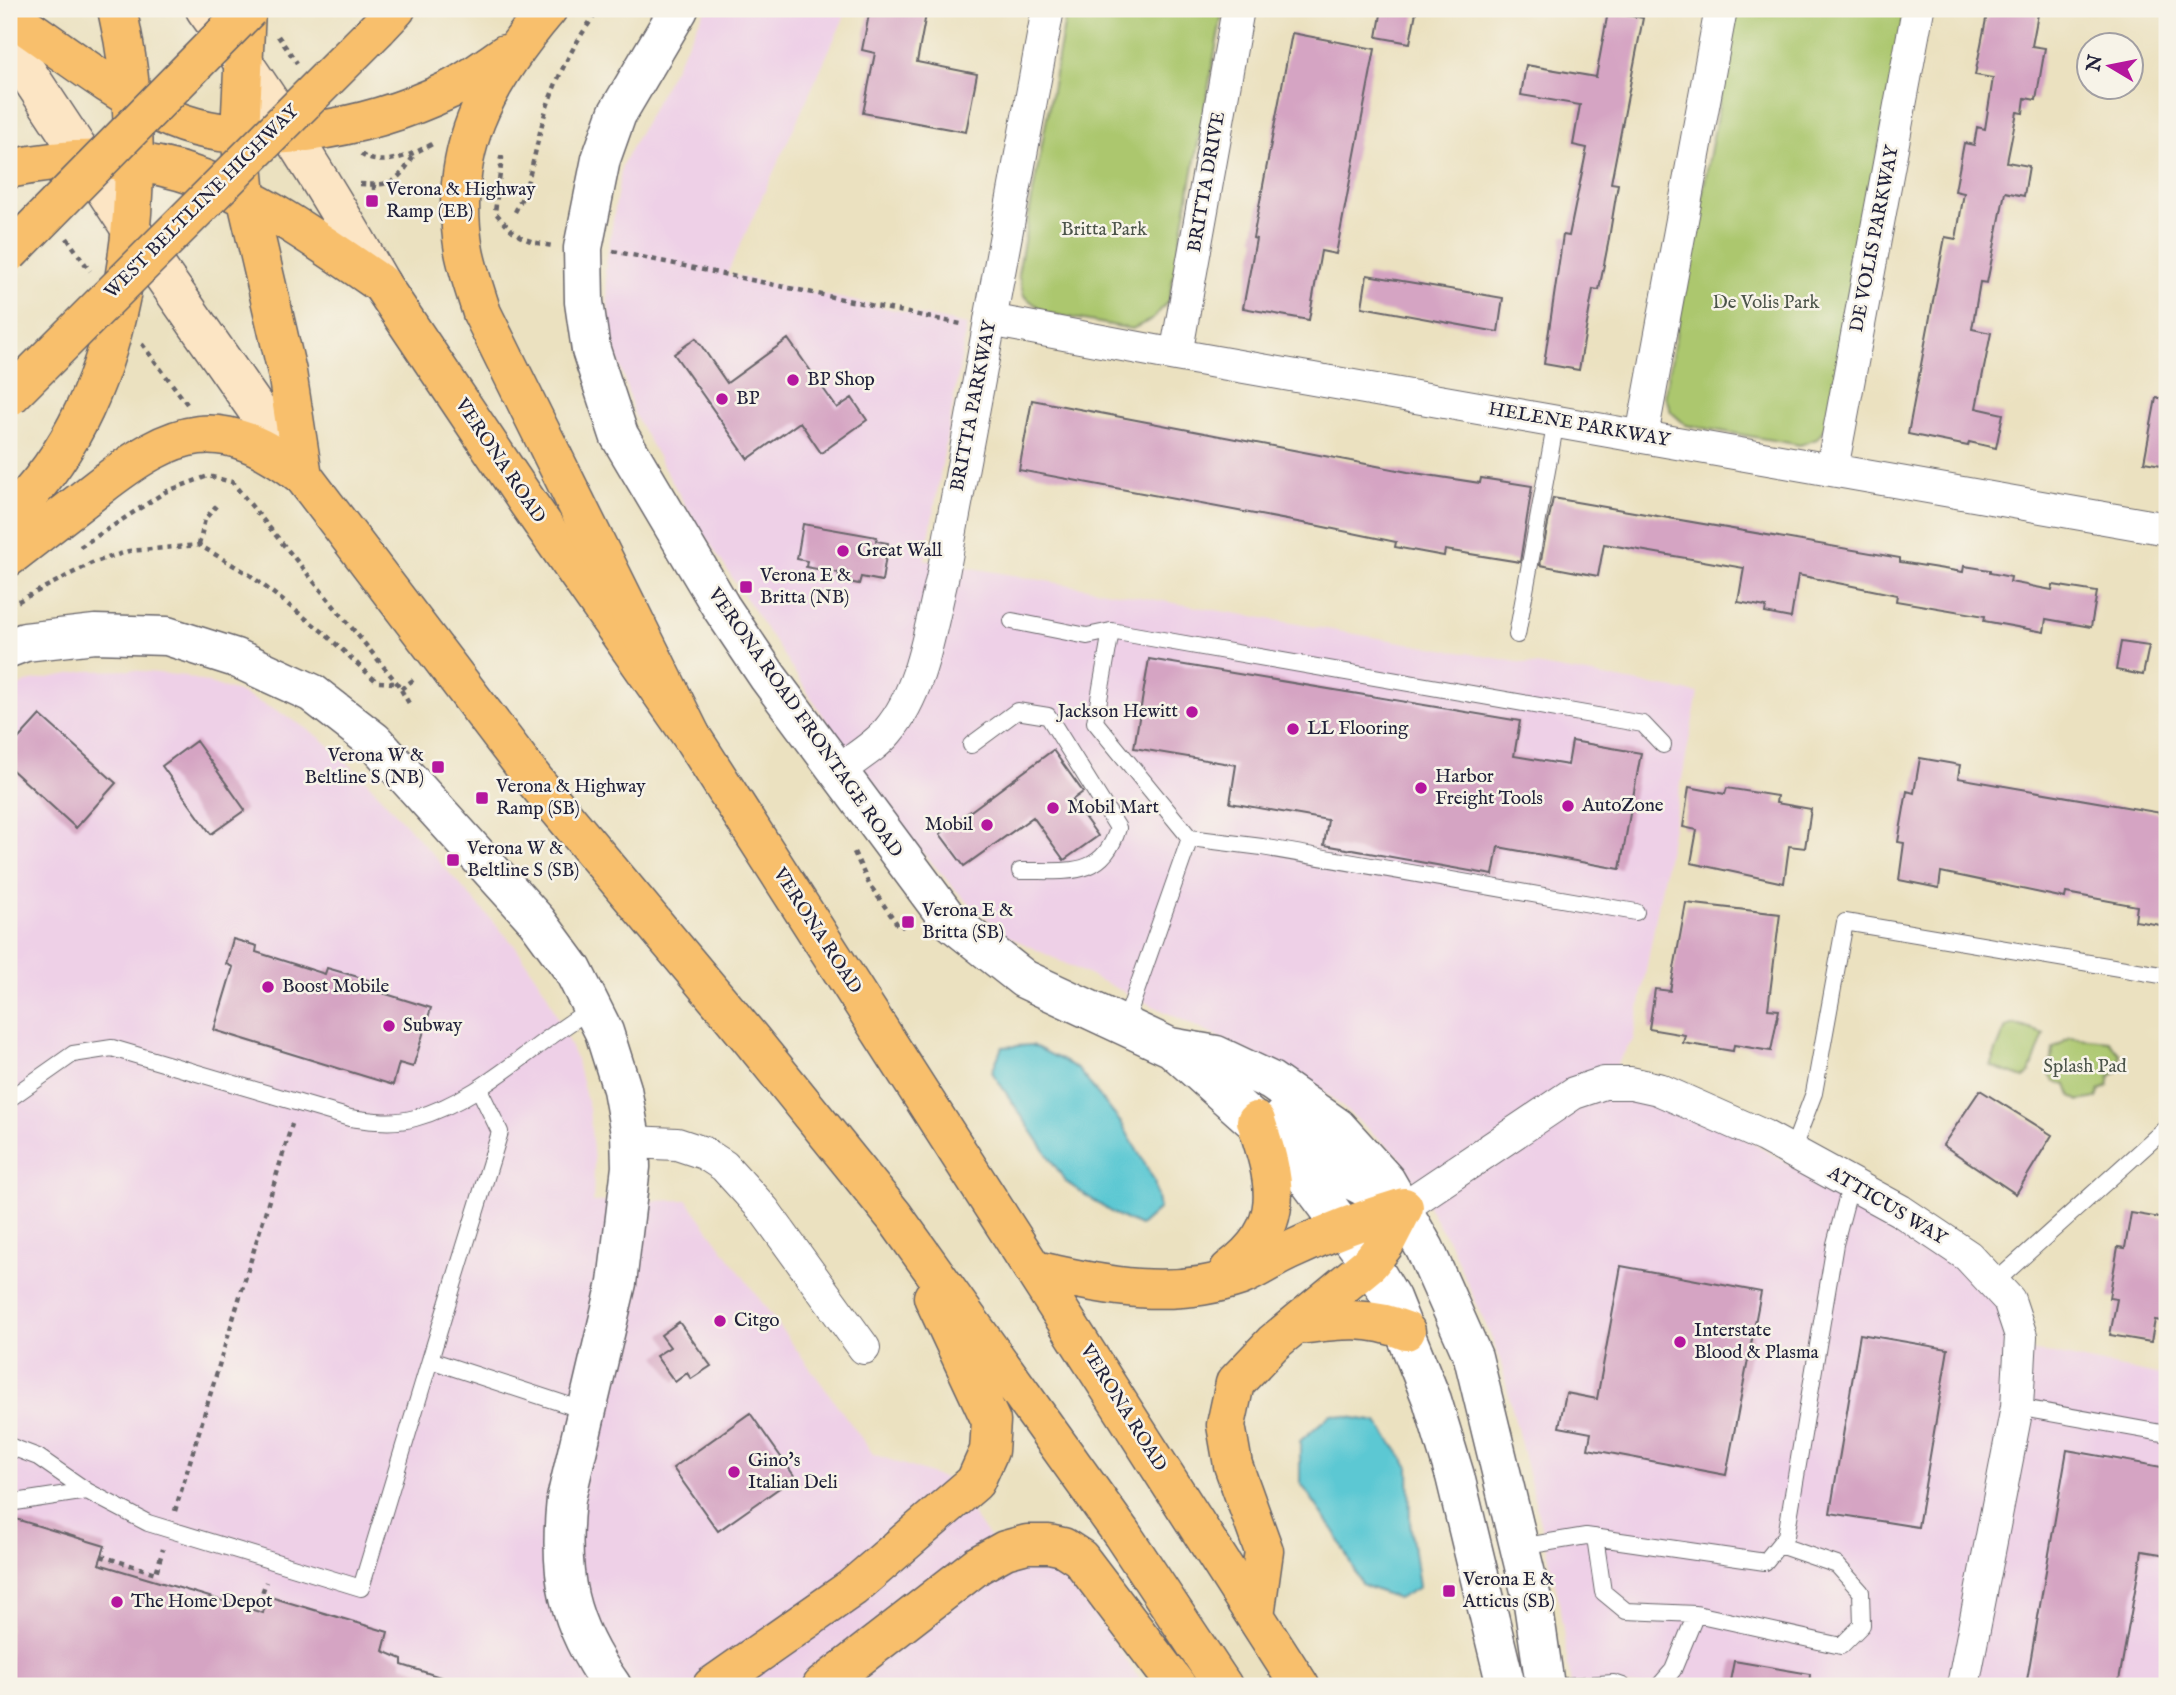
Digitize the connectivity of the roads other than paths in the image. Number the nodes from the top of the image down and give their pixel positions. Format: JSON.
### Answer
{"nodes":[{"id":1,"x":117,"y":9,"type":"edge"},
{"id":2,"x":205,"y":9,"type":"edge"},
{"id":3,"x":247,"y":9,"type":"edge"},
{"id":4,"x":548,"y":9,"type":"edge"},
{"id":5,"x":679,"y":9,"type":"edge"},
{"id":6,"x":1048,"y":9,"type":"edge"},
{"id":7,"x":1238,"y":9,"type":"edge"},
{"id":8,"x":1721,"y":9,"type":"edge"},
{"id":9,"x":1918,"y":9,"type":"edge"},
{"id":10,"x":9,"y":15,"type":"edge"},
{"id":11,"x":387,"y":18,"type":"edge"},
{"id":12,"x":9,"y":45,"type":"edge"},
{"id":13,"x":515,"y":47,"type":"junction"},
{"id":14,"x":242,"y":60,"type":"junction"},
{"id":15,"x":129,"y":96,"type":"junction"},
{"id":16,"x":240,"y":133,"type":"junction"},
{"id":17,"x":291,"y":133,"type":"junction"},
{"id":18,"x":83,"y":157,"type":"junction"},
{"id":19,"x":133,"y":161,"type":"junction"},
{"id":20,"x":9,"y":169,"type":"edge"},
{"id":21,"x":246,"y":196,"type":"junction"},
{"id":22,"x":132,"y":231,"type":"junction"},
{"id":23,"x":9,"y":253,"type":"edge"},
{"id":24,"x":381,"y":284,"type":"junction"},
{"id":25,"x":989,"y":324,"type":"junction"},
{"id":26,"x":1176,"y":355,"type":"junction"},
{"id":27,"x":9,"y":397,"type":"edge"},
{"id":28,"x":1556,"y":421,"type":"junction"},
{"id":29,"x":1642,"y":436,"type":"junction"},
{"id":30,"x":1832,"y":469,"type":"junction"},
{"id":31,"x":303,"y":476,"type":"junction"},
{"id":32,"x":9,"y":515,"type":"edge"},
{"id":33,"x":2167,"y":528,"type":"edge"},
{"id":34,"x":9,"y":557,"type":"edge"},
{"id":35,"x":1012,"y":621,"type":"dead end"},
{"id":36,"x":1111,"y":631,"type":"junction"},
{"id":37,"x":1517,"y":635,"type":"dead end"},
{"id":38,"x":9,"y":648,"type":"edge"},
{"id":39,"x":692,"y":737,"type":"junction"},
{"id":40,"x":971,"y":745,"type":"dead end"},
{"id":41,"x":1662,"y":746,"type":"dead end"},
{"id":42,"x":837,"y":772,"type":"junction"},
{"id":43,"x":1190,"y":838,"type":"junction"},
{"id":44,"x":1020,"y":871,"type":"dead end"},
{"id":45,"x":1636,"y":912,"type":"dead end"},
{"id":46,"x":2167,"y":976,"type":"edge"},
{"id":47,"x":593,"y":1008,"type":"junction"},
{"id":48,"x":1124,"y":1026,"type":"junction"},
{"id":49,"x":1170,"y":1047,"type":"junction"},
{"id":50,"x":479,"y":1089,"type":"junction"},
{"id":51,"x":1223,"y":1091,"type":"junction"},
{"id":52,"x":9,"y":1099,"type":"edge"},
{"id":53,"x":1256,"y":1121,"type":"junction"},
{"id":54,"x":2167,"y":1127,"type":"edge"},
{"id":55,"x":630,"y":1142,"type":"junction"},
{"id":56,"x":1792,"y":1151,"type":"junction"},
{"id":57,"x":1850,"y":1183,"type":"junction"},
{"id":58,"x":1404,"y":1207,"type":"junction"},
{"id":59,"x":894,"y":1216,"type":"junction"},
{"id":60,"x":1341,"y":1226,"type":"junction"},
{"id":61,"x":1370,"y":1263,"type":"junction"},
{"id":62,"x":1035,"y":1270,"type":"junction"},
{"id":63,"x":1214,"y":1282,"type":"junction"},
{"id":64,"x":1994,"y":1283,"type":"junction"},
{"id":65,"x":1298,"y":1325,"type":"junction"},
{"id":66,"x":1406,"y":1331,"type":"junction"},
{"id":67,"x":864,"y":1348,"type":"dead end"},
{"id":68,"x":430,"y":1360,"type":"junction"},
{"id":69,"x":2017,"y":1407,"type":"junction"},
{"id":70,"x":586,"y":1411,"type":"junction"},
{"id":71,"x":2167,"y":1434,"type":"edge"},
{"id":72,"x":9,"y":1446,"type":"edge"},
{"id":73,"x":87,"y":1491,"type":"junction"},
{"id":74,"x":9,"y":1503,"type":"edge"},
{"id":75,"x":1595,"y":1537,"type":"junction"},
{"id":76,"x":1779,"y":1545,"type":"junction"},
{"id":77,"x":1520,"y":1547,"type":"junction"},
{"id":78,"x":1696,"y":1614,"type":"junction"},
{"id":79,"x":1255,"y":1616,"type":"junction"},
{"id":80,"x":612,"y":1686,"type":"edge"},
{"id":81,"x":712,"y":1686,"type":"edge"},
{"id":82,"x":822,"y":1686,"type":"edge"},
{"id":83,"x":1177,"y":1686,"type":"edge"},
{"id":84,"x":1223,"y":1686,"type":"edge"},
{"id":85,"x":1300,"y":1686,"type":"edge"},
{"id":86,"x":1506,"y":1686,"type":"edge"},
{"id":87,"x":1545,"y":1686,"type":"edge"},
{"id":88,"x":1565,"y":1686,"type":"edge"},
{"id":89,"x":1623,"y":1686,"type":"edge"},
{"id":90,"x":1659,"y":1686,"type":"edge"},
{"id":91,"x":1963,"y":1686,"type":"edge"}],
"edges":[{"from":1,"to":15,"type":"highway"},
{"from":2,"to":14,"type":"main road","name":"VERONA ROAD"},
{"from":3,"to":14,"type":"highway"},
{"from":3,"to":23,"type":"highway","bridge":true},
{"from":4,"to":13,"type":"highway"},
{"from":5,"to":42,"type":"street","name":"VERONA ROAD FRONTAGE ROAD"},
{"from":6,"to":25,"type":"street","name":"BRITTA PARKWAY"},
{"from":7,"to":26,"type":"street","name":"BRITTA DRIVE"},
{"from":8,"to":29,"type":"street"},
{"from":9,"to":30,"type":"street","name":"DE VOLIS PARKWAY"},
{"from":10,"to":15,"type":"highway"},
{"from":11,"to":27,"type":"highway","name":"WEST BELTLINE HIGHWAY","bridge":true},
{"from":12,"to":18,"type":"main road"},
{"from":13,"to":17,"type":"highway"},
{"from":13,"to":39,"type":"highway"},
{"from":14,"to":16,"type":"highway"},
{"from":14,"to":17,"type":"main road","name":"VERONA ROAD"},
{"from":15,"to":16,"type":"highway"},
{"from":15,"to":19,"type":"highway"},
{"from":16,"to":17,"type":"highway"},
{"from":16,"to":21,"type":"highway"},
{"from":17,"to":24,"type":"main road","name":"VERONA ROAD"},
{"from":18,"to":19,"type":"highway"},
{"from":18,"to":20,"type":"highway"},
{"from":18,"to":22,"type":"main road"},
{"from":19,"to":21,"type":"highway"},
{"from":19,"to":22,"type":"highway"},
{"from":21,"to":24,"type":"highway"},
{"from":21,"to":31,"type":"highway"},
{"from":22,"to":31,"type":"main road"},
{"from":22,"to":32,"type":"highway"},
{"from":24,"to":39,"type":"highway","name":"VERONA ROAD"},
{"from":25,"to":26,"type":"street","name":"HELENE PARKWAY"},
{"from":25,"to":42,"type":"street","name":"BRITTA PARKWAY"},
{"from":26,"to":28,"type":"street","name":"HELENE PARKWAY"},
{"from":28,"to":29,"type":"street","name":"HELENE PARKWAY"},
{"from":28,"to":37,"type":"lane"},
{"from":29,"to":30,"type":"street","name":"HELENE PARKWAY"},
{"from":30,"to":33,"type":"street","name":"HELENE PARKWAY"},
{"from":31,"to":34,"type":"highway"},
{"from":31,"to":59,"type":"highway"},
{"from":35,"to":36,"type":"lane"},
{"from":36,"to":41,"type":"lane"},
{"from":36,"to":43,"type":"lane"},
{"from":38,"to":47,"type":"street"},
{"from":39,"to":62,"type":"highway","name":"VERONA ROAD"},
{"from":40,"to":44,"type":"lane"},
{"from":42,"to":48,"type":"street","name":"VERONA ROAD FRONTAGE ROAD"},
{"from":43,"to":45,"type":"lane"},
{"from":43,"to":48,"type":"lane"},
{"from":46,"to":56,"type":"lane"},
{"from":47,"to":50,"type":"lane"},
{"from":47,"to":55,"type":"street"},
{"from":48,"to":49,"type":"street","name":"VERONA ROAD FRONTAGE ROAD"},
{"from":49,"to":51,"type":"street","name":"VERONA ROAD FRONTAGE ROAD"},
{"from":49,"to":58,"type":"street","name":"VERONA ROAD FRONTAGE ROAD"},
{"from":50,"to":52,"type":"lane"},
{"from":50,"to":68,"type":"lane"},
{"from":51,"to":53,"type":"street","name":"VERONA ROAD FRONTAGE ROAD"},
{"from":51,"to":58,"type":"street"},
{"from":53,"to":60,"type":"street","name":"VERONA ROAD FRONTAGE ROAD"},
{"from":53,"to":63,"type":"highway"},
{"from":54,"to":64,"type":"lane"},
{"from":55,"to":67,"type":"street"},
{"from":55,"to":70,"type":"street"},
{"from":56,"to":57,"type":"street","name":"ATTICUS WAY"},
{"from":56,"to":58,"type":"street","name":"ATTICUS WAY"},
{"from":57,"to":64,"type":"street","name":"ATTICUS WAY"},
{"from":57,"to":76,"type":"lane"},
{"from":58,"to":60,"type":"highway"},
{"from":58,"to":61,"type":"highway"},
{"from":58,"to":77,"type":"street","name":"VERONA ROAD FRONTAGE ROAD"},
{"from":59,"to":81,"type":"highway"},
{"from":59,"to":84,"type":"highway"},
{"from":60,"to":61,"type":"street","name":"VERONA ROAD FRONTAGE ROAD"},
{"from":60,"to":63,"type":"highway"},
{"from":61,"to":65,"type":"highway"},
{"from":61,"to":66,"type":"street","name":"VERONA ROAD FRONTAGE ROAD"},
{"from":62,"to":63,"type":"highway"},
{"from":62,"to":79,"type":"highway","name":"VERONA ROAD"},
{"from":64,"to":69,"type":"street","name":"ATTICUS WAY"},
{"from":65,"to":66,"type":"highway"},
{"from":65,"to":79,"type":"highway"},
{"from":66,"to":86,"type":"street","name":"VERONA ROAD FRONTAGE ROAD"},
{"from":68,"to":70,"type":"lane"},
{"from":68,"to":73,"type":"lane"},
{"from":69,"to":71,"type":"lane"},
{"from":69,"to":91,"type":"street","name":"ATTICUS WAY"},
{"from":70,"to":80,"type":"street"},
{"from":72,"to":73,"type":"lane"},
{"from":73,"to":74,"type":"lane"},
{"from":75,"to":76,"type":"lane"},
{"from":75,"to":77,"type":"lane"},
{"from":75,"to":78,"type":"lane"},
{"from":76,"to":78,"type":"lane"},
{"from":77,"to":87,"type":"street","name":"VERONA ROAD FRONTAGE ROAD"},
{"from":78,"to":90,"type":"lane"},
{"from":79,"to":85,"type":"highway","name":"VERONA ROAD"},
{"from":82,"to":83,"type":"highway"},
{"from":88,"to":89,"type":"lane"}]}
